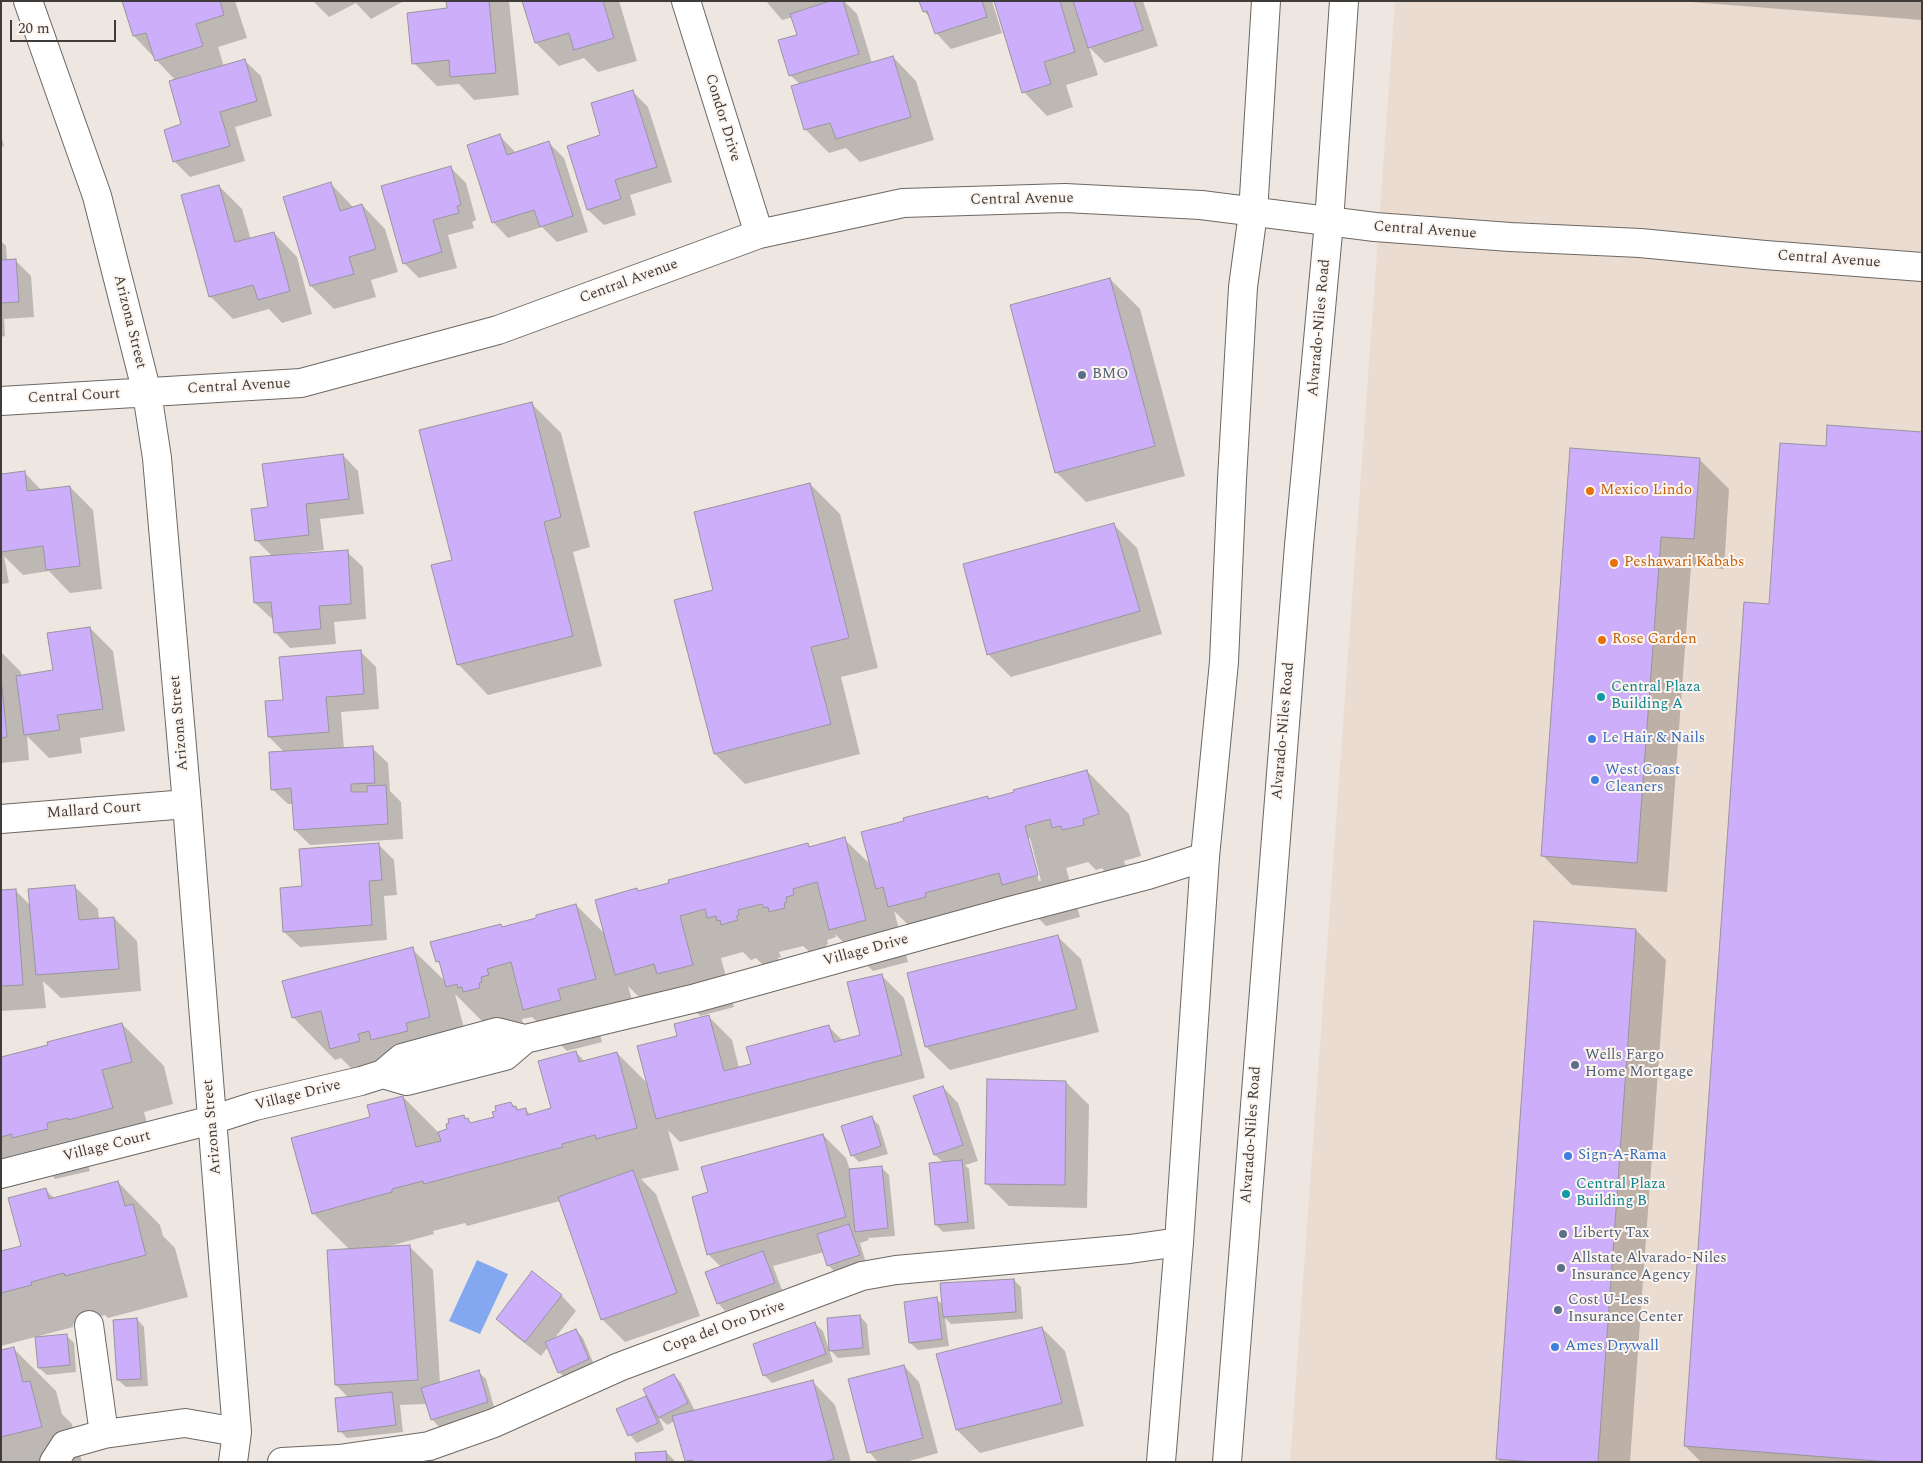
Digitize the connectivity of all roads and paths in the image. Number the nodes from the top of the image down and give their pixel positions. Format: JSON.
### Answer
{"nodes":[{"id":1,"x":28,"y":1,"type":"edge"},
{"id":2,"x":686,"y":1,"type":"edge"},
{"id":3,"x":1266,"y":1,"type":"edge"},
{"id":4,"x":1344,"y":1,"type":"edge"},
{"id":5,"x":1253,"y":213,"type":"junction"},
{"id":6,"x":1330,"y":222,"type":"junction"},
{"id":7,"x":758,"y":234,"type":"junction"},
{"id":8,"x":1922,"y":267,"type":"edge"},
{"id":9,"x":147,"y":393,"type":"junction"},
{"id":10,"x":1,"y":401,"type":"edge"},
{"id":11,"x":187,"y":804,"type":"junction"},
{"id":12,"x":1,"y":819,"type":"edge"},
{"id":13,"x":1205,"y":858,"type":"junction"},
{"id":14,"x":212,"y":1120,"type":"junction"},
{"id":15,"x":1,"y":1174,"type":"edge"},
{"id":16,"x":1179,"y":1242,"type":"junction"},
{"id":17,"x":89,"y":1325,"type":"dead end"},
{"id":18,"x":237,"y":1432,"type":"junction"},
{"id":19,"x":104,"y":1434,"type":"junction"},
{"id":20,"x":54,"y":1462,"type":"edge"},
{"id":21,"x":233,"y":1462,"type":"edge"},
{"id":22,"x":242,"y":1462,"type":"edge"},
{"id":23,"x":282,"y":1462,"type":"edge"},
{"id":24,"x":1161,"y":1462,"type":"edge"},
{"id":25,"x":1227,"y":1462,"type":"edge"}],
"edges":[{"from":1,"to":9,"type":"street","name":"Arizona Street"},
{"from":2,"to":7,"type":"street","name":"Condor Drive"},
{"from":3,"to":5,"type":"street"},
{"from":4,"to":6,"type":"street","name":"Alvarado-Niles Road"},
{"from":5,"to":6,"type":"street","name":"Central Avenue"},
{"from":5,"to":7,"type":"street","name":"Central Avenue"},
{"from":5,"to":13,"type":"street"},
{"from":6,"to":8,"type":"street","name":"Central Avenue"},
{"from":6,"to":25,"type":"street","name":"Alvarado-Niles Road"},
{"from":7,"to":9,"type":"street","name":"Central Avenue"},
{"from":9,"to":10,"type":"street","name":"Central Court"},
{"from":9,"to":11,"type":"street","name":"Arizona Street"},
{"from":11,"to":12,"type":"street","name":"Mallard Court"},
{"from":11,"to":14,"type":"street","name":"Arizona Street"},
{"from":13,"to":14,"type":"street","name":"Village Drive"},
{"from":13,"to":16,"type":"street"},
{"from":14,"to":15,"type":"street","name":"Village Court"},
{"from":14,"to":18,"type":"street","name":"Arizona Street"},
{"from":16,"to":23,"type":"street","name":"Copa del Oro Drive"},
{"from":16,"to":24,"type":"street"},
{"from":17,"to":19,"type":"street"},
{"from":18,"to":19,"type":"street"},
{"from":18,"to":21,"type":"street","name":"Arizona Street"},
{"from":19,"to":20,"type":"street"},
{"from":21,"to":22,"type":"street"}]}
